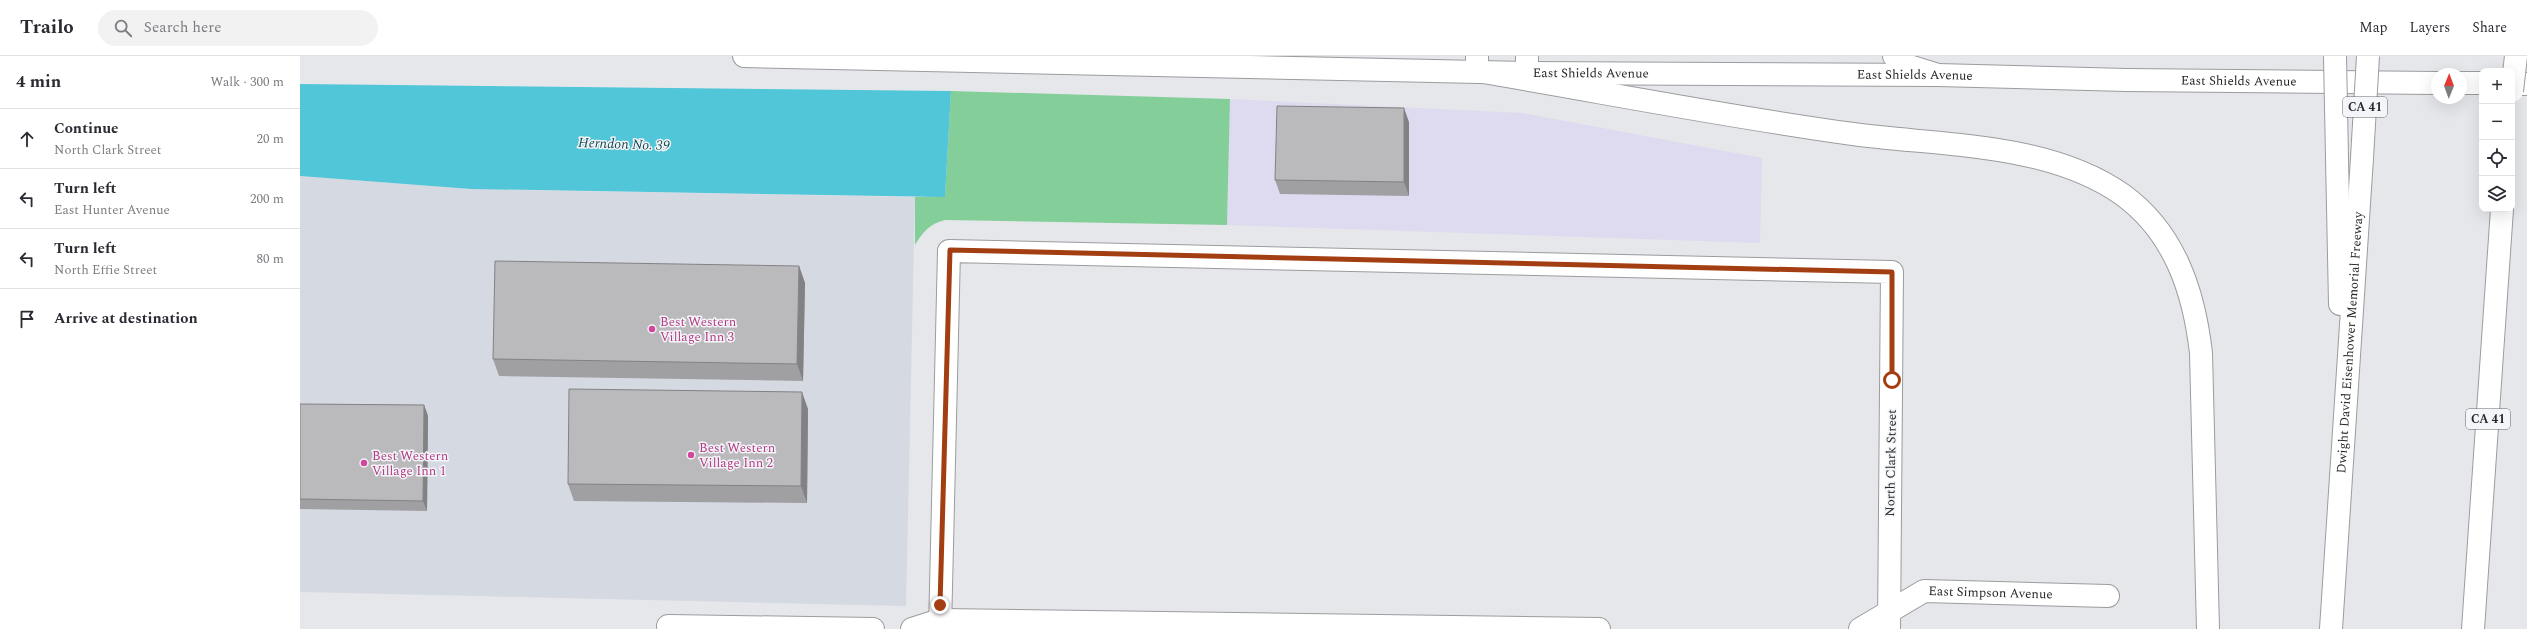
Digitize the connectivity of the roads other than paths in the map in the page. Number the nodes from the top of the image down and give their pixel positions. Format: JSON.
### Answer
{"nodes":[{"id":1,"x":744,"y":56,"type":"edge"},
{"id":2,"x":1894,"y":56,"type":"edge"},
{"id":3,"x":2335,"y":56,"type":"edge"},
{"id":4,"x":2368,"y":56,"type":"edge"},
{"id":5,"x":2516,"y":56,"type":"edge"},
{"id":6,"x":1477,"y":64,"type":"edge"},
{"id":7,"x":1527,"y":64,"type":"edge"},
{"id":8,"x":2515,"y":68,"type":"edge"},
{"id":9,"x":1938,"y":75,"type":"junction"},
{"id":10,"x":2431,"y":83,"type":"edge"},
{"id":11,"x":2467,"y":83,"type":"edge"},
{"id":12,"x":2479,"y":83,"type":"edge"},
{"id":13,"x":2515,"y":84,"type":"edge"},
{"id":14,"x":2527,"y":84,"type":"edge"},
{"id":15,"x":2502,"y":212,"type":"edge"},
{"id":16,"x":2343,"y":466,"type":"junction"},
{"id":17,"x":2108,"y":596,"type":"dead end"},
{"id":18,"x":1889,"y":621,"type":"edge"},
{"id":19,"x":940,"y":625,"type":"edge"},
{"id":20,"x":668,"y":626,"type":"dead end"},
{"id":21,"x":873,"y":629,"type":"edge"},
{"id":22,"x":912,"y":629,"type":"edge"},
{"id":23,"x":1599,"y":629,"type":"edge"},
{"id":24,"x":1860,"y":629,"type":"edge"},
{"id":25,"x":2208,"y":629,"type":"edge"},
{"id":26,"x":2331,"y":629,"type":"edge"},
{"id":27,"x":2473,"y":629,"type":"edge"}],
"edges":[{"from":1,"to":6,"type":"main road","name":"East Shields Avenue"},
{"from":2,"to":9,"type":"main road"},
{"from":3,"to":16,"type":"main road","bridge":true},
{"from":4,"to":16,"type":"main road","name":"Dwight David Eisenhower Memorial Freeway","number":"CA 41","bridge":true},
{"from":5,"to":8,"type":"main road","bridge":true},
{"from":6,"to":7,"type":"main road","name":"East Shields Avenue"},
{"from":6,"to":25,"type":"main road"},
{"from":7,"to":9,"type":"main road","name":"East Shields Avenue"},
{"from":9,"to":10,"type":"main road","name":"East Shields Avenue"},
{"from":11,"to":12,"type":"main road"},
{"from":13,"to":14,"type":"main road"},
{"from":15,"to":27,"type":"main road","number":"CA 41"},
{"from":16,"to":26,"type":"main road","name":"Dwight David Eisenhower Memorial Freeway","number":"CA 41"},
{"from":17,"to":18,"type":"main road","name":"East Simpson Avenue"},
{"from":18,"to":19,"type":"main road","name":"North Clark Street"},
{"from":18,"to":24,"type":"main road","name":"East Simpson Avenue"},
{"from":19,"to":22,"type":"main road"},
{"from":19,"to":23,"type":"main road"},
{"from":20,"to":21,"type":"main road"}]}
